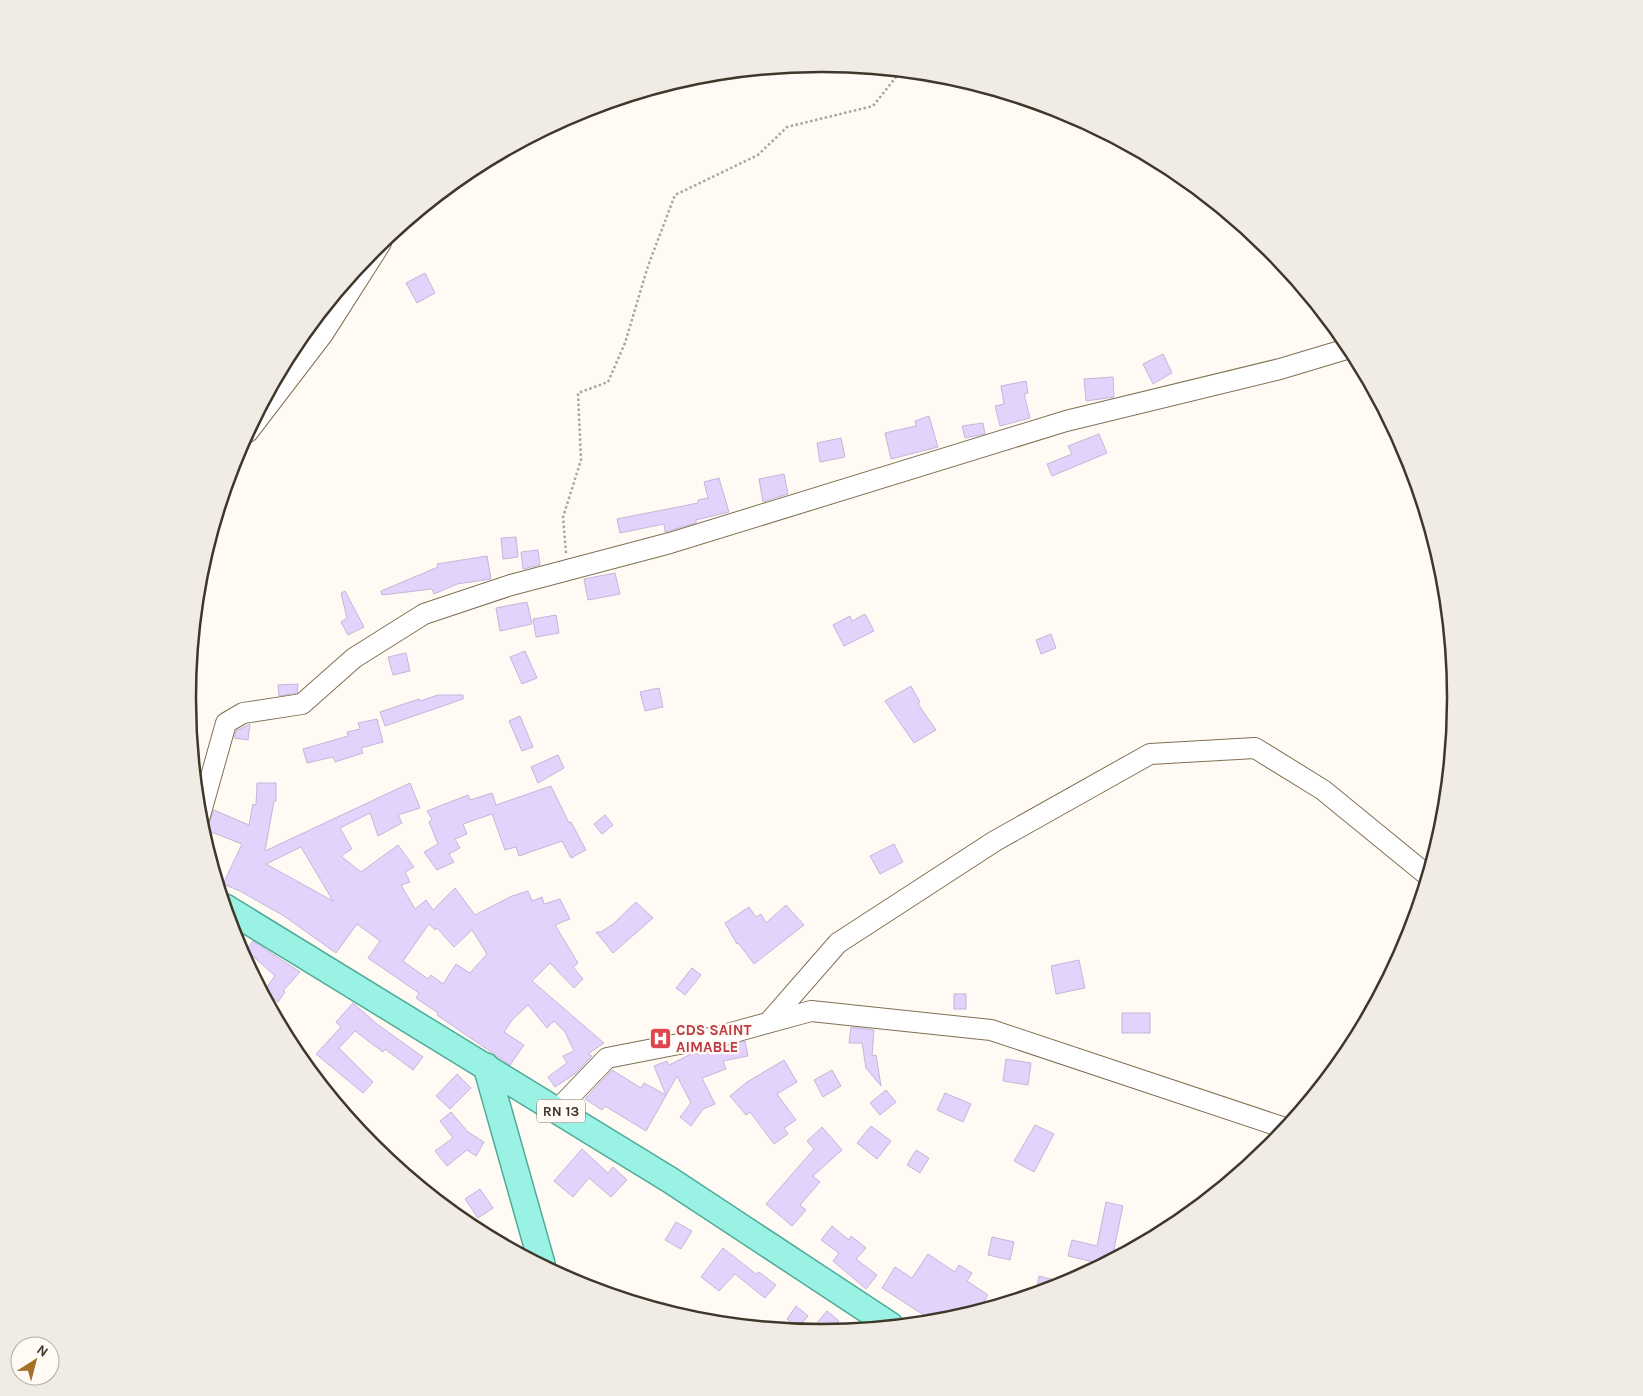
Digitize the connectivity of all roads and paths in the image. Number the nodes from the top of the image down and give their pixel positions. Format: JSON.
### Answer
{"nodes":[{"id":1,"x":896,"y":77,"type":"edge"},
{"id":2,"x":359,"y":277,"type":"edge"},
{"id":3,"x":1342,"y":350,"type":"edge"},
{"id":4,"x":271,"y":402,"type":"edge"},
{"id":5,"x":567,"y":572,"type":"junction"},
{"id":6,"x":205,"y":801,"type":"edge"},
{"id":7,"x":1423,"y":871,"type":"edge"},
{"id":8,"x":234,"y":911,"type":"edge"},
{"id":9,"x":770,"y":1022,"type":"junction"},
{"id":10,"x":486,"y":1066,"type":"junction"},
{"id":11,"x":558,"y":1109,"type":"junction"},
{"id":12,"x":1278,"y":1126,"type":"edge"},
{"id":13,"x":540,"y":1256,"type":"edge"},
{"id":14,"x":881,"y":1320,"type":"edge"}],
"edges":[{"from":1,"to":5,"type":"path"},
{"from":2,"to":4,"type":"street"},
{"from":3,"to":5,"type":"street"},
{"from":5,"to":6,"type":"street"},
{"from":7,"to":9,"type":"street"},
{"from":8,"to":10,"type":"main road","number":"RN 13"},
{"from":9,"to":11,"type":"street"},
{"from":9,"to":12,"type":"street"},
{"from":10,"to":11,"type":"main road","number":"RN 13"},
{"from":10,"to":13,"type":"main road"},
{"from":11,"to":14,"type":"main road","number":"RN 13"}]}
